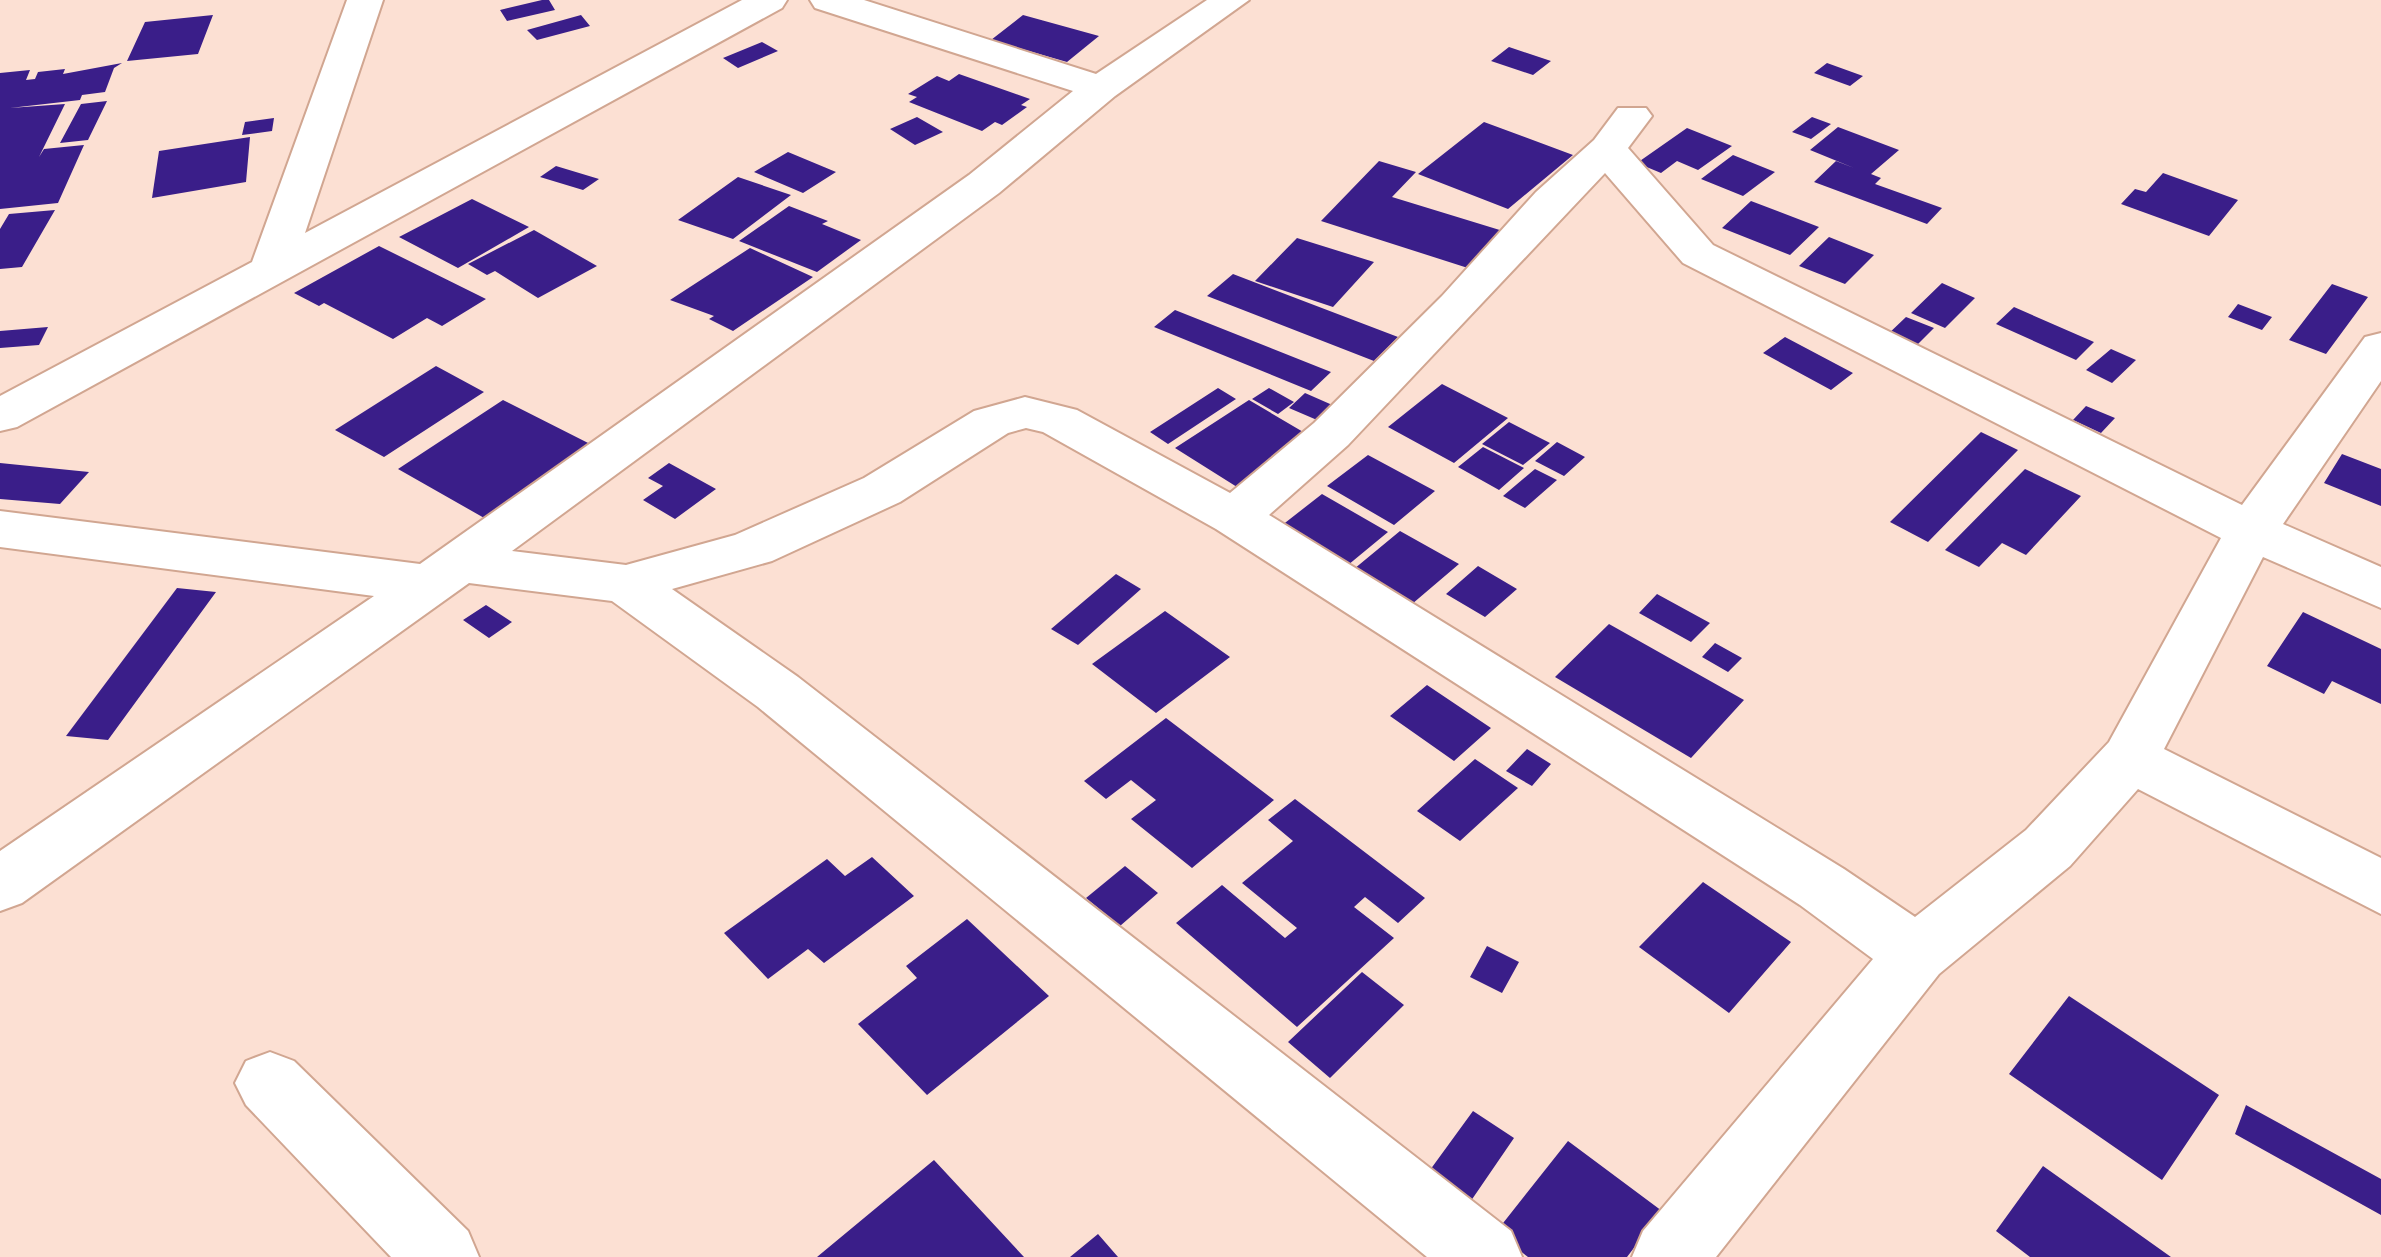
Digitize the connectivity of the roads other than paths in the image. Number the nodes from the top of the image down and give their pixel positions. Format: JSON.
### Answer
{"nodes":[{"id":1,"x":364,"y":0,"type":"edge"},
{"id":2,"x":769,"y":0,"type":"edge"},
{"id":3,"x":828,"y":0,"type":"edge"},
{"id":4,"x":1231,"y":0,"type":"edge"},
{"id":5,"x":1101,"y":88,"type":"junction"},
{"id":6,"x":272,"y":267,"type":"junction"},
{"id":7,"x":2381,"y":347,"type":"edge"},
{"id":8,"x":0,"y":416,"type":"edge"},
{"id":9,"x":1234,"y":517,"type":"junction"},
{"id":10,"x":0,"y":529,"type":"edge"},
{"id":11,"x":2251,"y":531,"type":"junction"},
{"id":12,"x":444,"y":573,"type":"junction"},
{"id":13,"x":626,"y":584,"type":"junction"},
{"id":14,"x":2381,"y":589,"type":"edge"},
{"id":15,"x":2130,"y":758,"type":"junction"},
{"id":16,"x":0,"y":885,"type":"edge"},
{"id":17,"x":2381,"y":888,"type":"edge"},
{"id":18,"x":1916,"y":954,"type":"junction"},
{"id":19,"x":270,"y":1083,"type":"dead end"},
{"id":20,"x":442,"y":1257,"type":"edge"},
{"id":21,"x":1485,"y":1257,"type":"edge"},
{"id":22,"x":1669,"y":1257,"type":"edge"}],
"edges":[{"from":1,"to":6,"type":"street"},
{"from":2,"to":6,"type":"street"},
{"from":3,"to":5,"type":"street"},
{"from":4,"to":5,"type":"street"},
{"from":5,"to":12,"type":"street"},
{"from":6,"to":8,"type":"street"},
{"from":7,"to":11,"type":"street"},
{"from":9,"to":11,"type":"street"},
{"from":9,"to":13,"type":"street"},
{"from":9,"to":18,"type":"street"},
{"from":10,"to":12,"type":"street"},
{"from":11,"to":14,"type":"street"},
{"from":11,"to":15,"type":"street"},
{"from":12,"to":13,"type":"street"},
{"from":12,"to":16,"type":"street"},
{"from":13,"to":21,"type":"street"},
{"from":15,"to":17,"type":"street"},
{"from":15,"to":18,"type":"street"},
{"from":18,"to":22,"type":"street"},
{"from":19,"to":20,"type":"street"}]}
